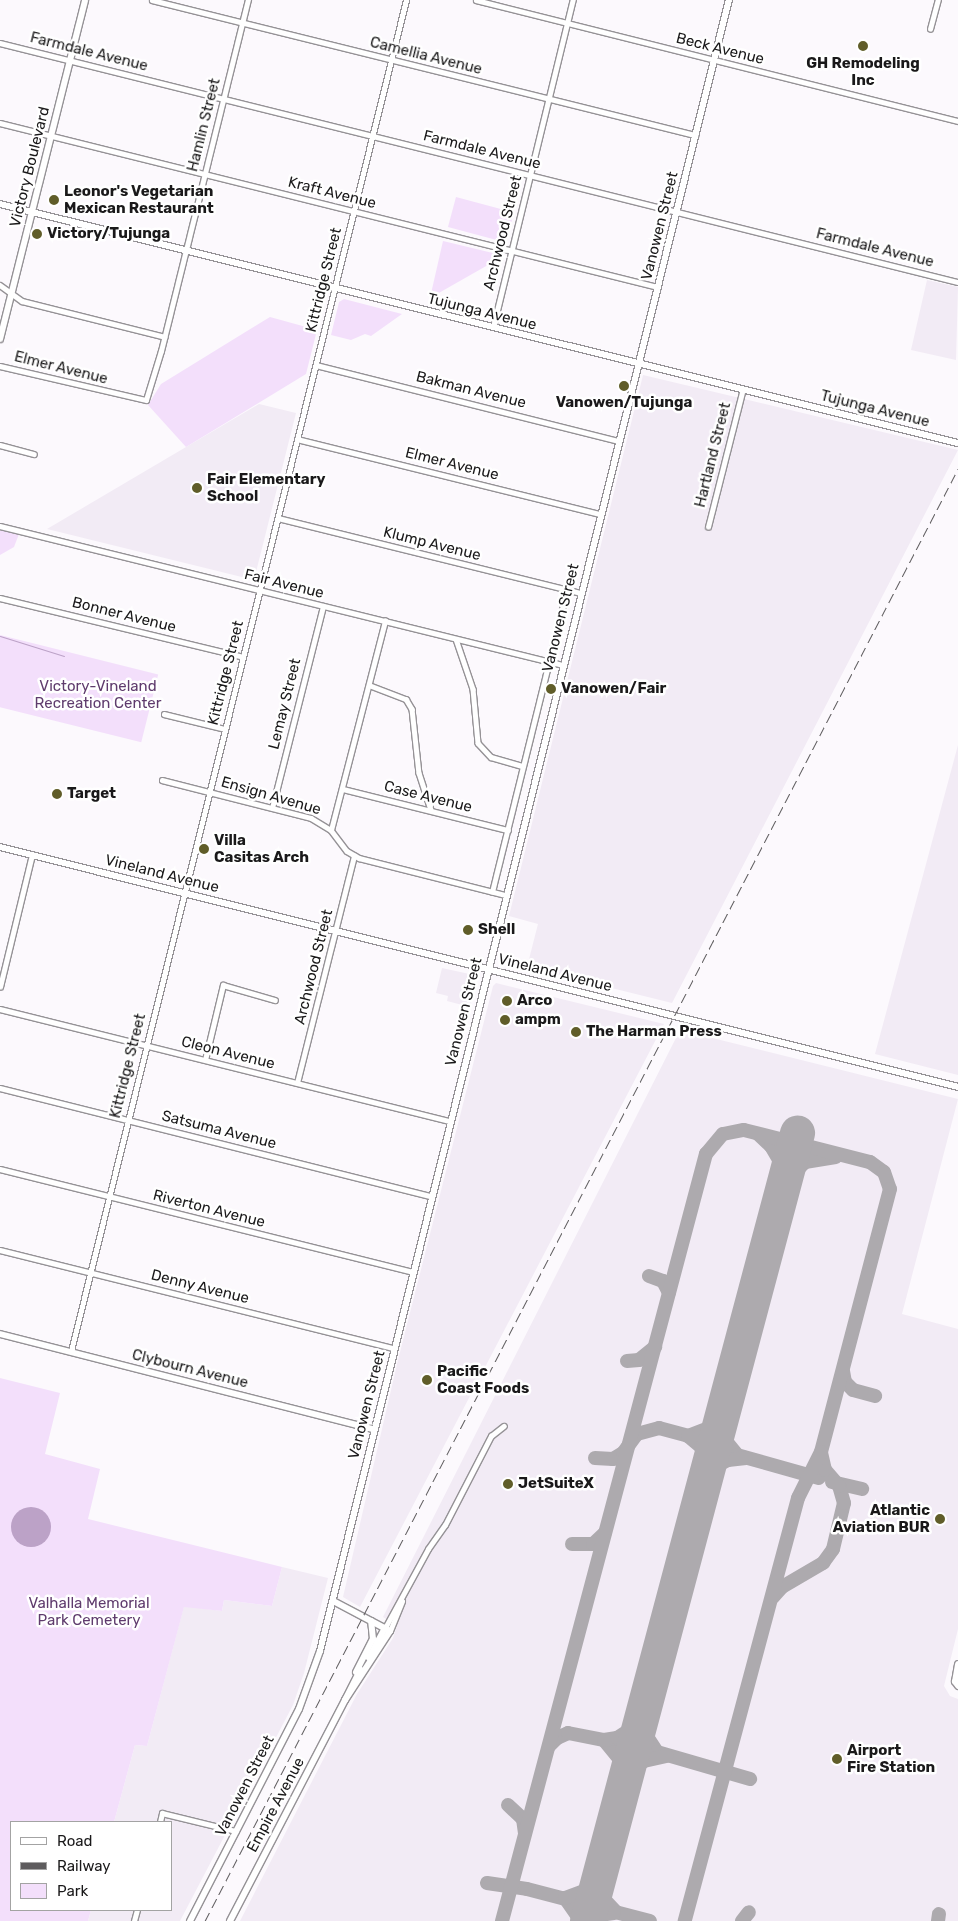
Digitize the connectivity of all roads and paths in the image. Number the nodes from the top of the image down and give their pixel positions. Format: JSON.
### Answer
{"nodes":[{"id":1,"x":85,"y":0,"type":"edge"},
{"id":2,"x":152,"y":0,"type":"edge"},
{"id":3,"x":248,"y":0,"type":"edge"},
{"id":4,"x":406,"y":0,"type":"edge"},
{"id":5,"x":476,"y":0,"type":"edge"},
{"id":6,"x":573,"y":0,"type":"edge"},
{"id":7,"x":729,"y":0,"type":"edge"},
{"id":8,"x":938,"y":0,"type":"edge"},
{"id":9,"x":242,"y":23,"type":"junction"},
{"id":10,"x":567,"y":23,"type":"junction"},
{"id":11,"x":930,"y":29,"type":"dead end"},
{"id":12,"x":0,"y":43,"type":"edge"},
{"id":13,"x":70,"y":60,"type":"junction"},
{"id":14,"x":391,"y":60,"type":"junction"},
{"id":15,"x":714,"y":60,"type":"junction"},
{"id":16,"x":224,"y":99,"type":"junction"},
{"id":17,"x":549,"y":99,"type":"junction"},
{"id":18,"x":958,"y":121,"type":"edge"},
{"id":19,"x":0,"y":123,"type":"edge"},
{"id":20,"x":695,"y":135,"type":"junction"},
{"id":21,"x":51,"y":136,"type":"junction"},
{"id":22,"x":373,"y":136,"type":"junction"},
{"id":23,"x":205,"y":174,"type":"junction"},
{"id":24,"x":530,"y":175,"type":"junction"},
{"id":25,"x":0,"y":204,"type":"edge"},
{"id":26,"x":354,"y":211,"type":"junction"},
{"id":27,"x":677,"y":211,"type":"junction"},
{"id":28,"x":32,"y":212,"type":"junction"},
{"id":29,"x":186,"y":250,"type":"junction"},
{"id":30,"x":512,"y":250,"type":"junction"},
{"id":31,"x":958,"y":282,"type":"edge"},
{"id":32,"x":0,"y":284,"type":"edge"},
{"id":33,"x":658,"y":287,"type":"junction"},
{"id":34,"x":335,"y":288,"type":"junction"},
{"id":35,"x":11,"y":293,"type":"junction"},
{"id":36,"x":492,"y":327,"type":"junction"},
{"id":37,"x":165,"y":337,"type":"junction"},
{"id":38,"x":0,"y":339,"type":"edge"},
{"id":39,"x":639,"y":363,"type":"junction"},
{"id":40,"x":316,"y":365,"type":"junction"},
{"id":41,"x":0,"y":366,"type":"edge"},
{"id":42,"x":743,"y":389,"type":"junction"},
{"id":43,"x":146,"y":400,"type":"joint"},
{"id":44,"x":297,"y":439,"type":"junction"},
{"id":45,"x":619,"y":441,"type":"junction"},
{"id":46,"x":958,"y":442,"type":"edge"},
{"id":47,"x":0,"y":445,"type":"edge"},
{"id":48,"x":34,"y":454,"type":"dead end"},
{"id":49,"x":600,"y":514,"type":"junction"},
{"id":50,"x":278,"y":518,"type":"junction"},
{"id":51,"x":0,"y":526,"type":"edge"},
{"id":52,"x":708,"y":527,"type":"dead end"},
{"id":53,"x":260,"y":590,"type":"junction"},
{"id":54,"x":567,"y":590,"type":"junction"},
{"id":55,"x":580,"y":593,"type":"junction"},
{"id":56,"x":0,"y":598,"type":"edge"},
{"id":57,"x":322,"y":606,"type":"junction"},
{"id":58,"x":385,"y":621,"type":"junction"},
{"id":59,"x":456,"y":639,"type":"junction"},
{"id":60,"x":243,"y":657,"type":"junction"},
{"id":61,"x":549,"y":662,"type":"junction"},
{"id":62,"x":563,"y":665,"type":"junction"},
{"id":63,"x":369,"y":685,"type":"junction"},
{"id":64,"x":164,"y":714,"type":"dead end"},
{"id":65,"x":225,"y":729,"type":"junction"},
{"id":66,"x":523,"y":766,"type":"junction"},
{"id":67,"x":162,"y":780,"type":"dead end"},
{"id":68,"x":343,"y":789,"type":"junction"},
{"id":69,"x":210,"y":792,"type":"junction"},
{"id":70,"x":272,"y":808,"type":"junction"},
{"id":71,"x":431,"y":810,"type":"junction"},
{"id":72,"x":331,"y":830,"type":"junction"},
{"id":73,"x":508,"y":830,"type":"junction"},
{"id":74,"x":0,"y":847,"type":"edge"},
{"id":75,"x":32,"y":855,"type":"junction"},
{"id":76,"x":354,"y":856,"type":"junction"},
{"id":77,"x":185,"y":892,"type":"junction"},
{"id":78,"x":492,"y":892,"type":"junction"},
{"id":79,"x":505,"y":895,"type":"junction"},
{"id":80,"x":335,"y":931,"type":"junction"},
{"id":81,"x":487,"y":969,"type":"junction"},
{"id":82,"x":0,"y":987,"type":"edge"},
{"id":83,"x":275,"y":1000,"type":"dead end"},
{"id":84,"x":0,"y":1009,"type":"edge"},
{"id":85,"x":147,"y":1046,"type":"junction"},
{"id":86,"x":204,"y":1060,"type":"junction"},
{"id":87,"x":298,"y":1083,"type":"junction"},
{"id":88,"x":958,"y":1087,"type":"edge"},
{"id":89,"x":0,"y":1088,"type":"edge"},
{"id":90,"x":128,"y":1120,"type":"junction"},
{"id":91,"x":450,"y":1121,"type":"junction"},
{"id":92,"x":0,"y":1170,"type":"edge"},
{"id":93,"x":431,"y":1196,"type":"junction"},
{"id":94,"x":109,"y":1197,"type":"junction"},
{"id":95,"x":0,"y":1250,"type":"edge"},
{"id":96,"x":90,"y":1272,"type":"junction"},
{"id":97,"x":413,"y":1272,"type":"junction"},
{"id":98,"x":0,"y":1334,"type":"edge"},
{"id":99,"x":394,"y":1348,"type":"junction"},
{"id":100,"x":70,"y":1351,"type":"junction"},
{"id":101,"x":504,"y":1426,"type":"dead end"},
{"id":102,"x":374,"y":1429,"type":"junction"},
{"id":103,"x":332,"y":1601,"type":"junction"},
{"id":104,"x":371,"y":1620,"type":"junction"},
{"id":105,"x":387,"y":1630,"type":"junction"},
{"id":106,"x":958,"y":1664,"type":"edge"},
{"id":107,"x":353,"y":1680,"type":"junction"},
{"id":108,"x":957,"y":1685,"type":"edge"},
{"id":109,"x":345,"y":1700,"type":"junction"},
{"id":110,"x":160,"y":1821,"type":"edge"},
{"id":111,"x":236,"y":1831,"type":"junction"},
{"id":112,"x":190,"y":1921,"type":"edge"},
{"id":113,"x":230,"y":1921,"type":"edge"}],
"edges":[{"from":1,"to":13,"type":"main road","name":"Victory Boulevard"},
{"from":2,"to":9,"type":"street","name":"Camellia Avenue"},
{"from":3,"to":9,"type":"street","name":"Hamlin Street"},
{"from":4,"to":14,"type":"street","name":"Kittridge Street"},
{"from":5,"to":10,"type":"street","name":"Beck Avenue"},
{"from":6,"to":10,"type":"street","name":"Archwood Street"},
{"from":7,"to":15,"type":"main road","name":"Vanowen Street"},
{"from":8,"to":11,"type":"street"},
{"from":9,"to":14,"type":"street","name":"Camellia Avenue"},
{"from":9,"to":16,"type":"street","name":"Hamlin Street"},
{"from":10,"to":15,"type":"street","name":"Beck Avenue"},
{"from":10,"to":17,"type":"street","name":"Archwood Street"},
{"from":12,"to":13,"type":"street","name":"Farmdale Avenue"},
{"from":13,"to":16,"type":"street","name":"Farmdale Avenue"},
{"from":13,"to":21,"type":"main road","name":"Victory Boulevard"},
{"from":14,"to":17,"type":"street","name":"Camellia Avenue"},
{"from":14,"to":22,"type":"street","name":"Kittridge Street"},
{"from":15,"to":18,"type":"street","name":"Beck Avenue"},
{"from":15,"to":20,"type":"main road","name":"Vanowen Street"},
{"from":16,"to":22,"type":"street","name":"Farmdale Avenue"},
{"from":16,"to":23,"type":"street","name":"Hamlin Street"},
{"from":17,"to":20,"type":"street","name":"Camellia Avenue"},
{"from":17,"to":24,"type":"street","name":"Archwood Street"},
{"from":19,"to":21,"type":"street","name":"Kraft Avenue"},
{"from":20,"to":27,"type":"main road","name":"Vanowen Street"},
{"from":21,"to":23,"type":"street","name":"Kraft Avenue"},
{"from":21,"to":28,"type":"main road","name":"Victory Boulevard"},
{"from":22,"to":24,"type":"street","name":"Farmdale Avenue"},
{"from":22,"to":26,"type":"street","name":"Kittridge Street"},
{"from":23,"to":26,"type":"street","name":"Kraft Avenue"},
{"from":23,"to":29,"type":"street","name":"Hamlin Street"},
{"from":24,"to":27,"type":"street","name":"Farmdale Avenue"},
{"from":24,"to":30,"type":"street","name":"Archwood Street"},
{"from":25,"to":28,"type":"main road","name":"Tujunga Avenue"},
{"from":26,"to":30,"type":"street","name":"Kraft Avenue"},
{"from":26,"to":34,"type":"street","name":"Kittridge Street"},
{"from":27,"to":31,"type":"street","name":"Farmdale Avenue"},
{"from":27,"to":33,"type":"main road","name":"Vanowen Street"},
{"from":28,"to":29,"type":"main road","name":"Tujunga Avenue"},
{"from":28,"to":35,"type":"main road","name":"Victory Boulevard"},
{"from":29,"to":34,"type":"main road","name":"Tujunga Avenue"},
{"from":29,"to":37,"type":"street","name":"Hamlin Street"},
{"from":30,"to":33,"type":"street","name":"Kraft Avenue"},
{"from":30,"to":36,"type":"street","name":"Archwood Street"},
{"from":32,"to":35,"type":"street"},
{"from":33,"to":39,"type":"main road","name":"Vanowen Street"},
{"from":34,"to":36,"type":"main road","name":"Tujunga Avenue"},
{"from":34,"to":40,"type":"street","name":"Kittridge Street"},
{"from":35,"to":37,"type":"street"},
{"from":35,"to":38,"type":"main road","name":"Victory Boulevard"},
{"from":36,"to":39,"type":"main road","name":"Tujunga Avenue"},
{"from":37,"to":43,"type":"street","name":"Hamlin Street"},
{"from":39,"to":42,"type":"main road","name":"Tujunga Avenue"},
{"from":39,"to":45,"type":"main road","name":"Vanowen Street"},
{"from":40,"to":44,"type":"street","name":"Kittridge Street"},
{"from":40,"to":45,"type":"street","name":"Bakman Avenue"},
{"from":41,"to":43,"type":"street","name":"Elmer Avenue"},
{"from":42,"to":46,"type":"main road","name":"Tujunga Avenue"},
{"from":42,"to":52,"type":"street","name":"Hartland Street"},
{"from":44,"to":49,"type":"street","name":"Elmer Avenue"},
{"from":44,"to":50,"type":"street","name":"Kittridge Street"},
{"from":45,"to":49,"type":"main road","name":"Vanowen Street"},
{"from":47,"to":48,"type":"street"},
{"from":49,"to":55,"type":"main road","name":"Vanowen Street"},
{"from":50,"to":53,"type":"street","name":"Kittridge Street"},
{"from":50,"to":54,"type":"street","name":"Klump Avenue"},
{"from":51,"to":53,"type":"street","name":"Fair Avenue"},
{"from":53,"to":57,"type":"street","name":"Fair Avenue"},
{"from":53,"to":60,"type":"street","name":"Kittridge Street"},
{"from":54,"to":55,"type":"street","name":"Klump Avenue"},
{"from":54,"to":61,"type":"street","name":"Vanowen Street"},
{"from":55,"to":62,"type":"main road","name":"Vanowen Street"},
{"from":56,"to":60,"type":"street","name":"Bonner Avenue"},
{"from":57,"to":58,"type":"street","name":"Fair Avenue"},
{"from":57,"to":70,"type":"street","name":"Lemay Street"},
{"from":58,"to":59,"type":"street","name":"Fair Avenue"},
{"from":58,"to":63,"type":"street"},
{"from":59,"to":61,"type":"street","name":"Fair Avenue"},
{"from":59,"to":66,"type":"street"},
{"from":60,"to":65,"type":"street","name":"Kittridge Street"},
{"from":61,"to":62,"type":"street","name":"Fair Avenue"},
{"from":61,"to":66,"type":"street","name":"Vanowen Street"},
{"from":62,"to":79,"type":"main road","name":"Vanowen Street"},
{"from":63,"to":68,"type":"street"},
{"from":63,"to":71,"type":"street"},
{"from":64,"to":65,"type":"street"},
{"from":65,"to":69,"type":"street","name":"Kittridge Street"},
{"from":66,"to":73,"type":"street","name":"Vanowen Street"},
{"from":67,"to":69,"type":"street","name":"Ensign Avenue"},
{"from":68,"to":71,"type":"street","name":"Case Avenue"},
{"from":68,"to":72,"type":"street"},
{"from":69,"to":70,"type":"street","name":"Ensign Avenue"},
{"from":69,"to":77,"type":"street","name":"Kittridge Street"},
{"from":70,"to":72,"type":"street","name":"Ensign Avenue"},
{"from":71,"to":73,"type":"street","name":"Case Avenue"},
{"from":72,"to":76,"type":"street","name":"Ensign Avenue"},
{"from":73,"to":78,"type":"street","name":"Vanowen Street"},
{"from":74,"to":75,"type":"main road","name":"Vineland Avenue"},
{"from":75,"to":77,"type":"main road","name":"Vineland Avenue"},
{"from":75,"to":82,"type":"street"},
{"from":76,"to":78,"type":"street"},
{"from":76,"to":80,"type":"street","name":"Archwood Street"},
{"from":77,"to":80,"type":"main road","name":"Vineland Avenue"},
{"from":77,"to":85,"type":"street","name":"Kittridge Street"},
{"from":78,"to":79,"type":"street"},
{"from":79,"to":81,"type":"main road","name":"Vanowen Street"},
{"from":80,"to":81,"type":"main road","name":"Vineland Avenue"},
{"from":80,"to":87,"type":"street","name":"Archwood Street"},
{"from":81,"to":88,"type":"main road","name":"Vineland Avenue"},
{"from":81,"to":91,"type":"main road","name":"Vanowen Street"},
{"from":83,"to":86,"type":"street"},
{"from":84,"to":85,"type":"street","name":"Cleon Avenue"},
{"from":85,"to":86,"type":"street","name":"Cleon Avenue"},
{"from":85,"to":90,"type":"street","name":"Kittridge Street"},
{"from":86,"to":87,"type":"street","name":"Cleon Avenue"},
{"from":87,"to":91,"type":"street","name":"Cleon Avenue"},
{"from":89,"to":90,"type":"street","name":"Satsuma Avenue"},
{"from":90,"to":93,"type":"street","name":"Satsuma Avenue"},
{"from":90,"to":94,"type":"street","name":"Kittridge Street"},
{"from":91,"to":93,"type":"main road","name":"Vanowen Street"},
{"from":92,"to":94,"type":"street","name":"Riverton Avenue"},
{"from":93,"to":97,"type":"main road","name":"Vanowen Street"},
{"from":94,"to":96,"type":"street","name":"Kittridge Street"},
{"from":94,"to":97,"type":"street","name":"Riverton Avenue"},
{"from":95,"to":96,"type":"street","name":"Denny Avenue"},
{"from":96,"to":99,"type":"street","name":"Denny Avenue"},
{"from":96,"to":100,"type":"street","name":"Kittridge Street"},
{"from":97,"to":99,"type":"main road","name":"Vanowen Street"},
{"from":98,"to":100,"type":"main road","name":"Clybourn Avenue"},
{"from":99,"to":102,"type":"main road","name":"Vanowen Street"},
{"from":100,"to":102,"type":"main road","name":"Clybourn Avenue"},
{"from":101,"to":105,"type":"street","name":"Empire Avenue"},
{"from":102,"to":103,"type":"main road","name":"Vanowen Street"},
{"from":103,"to":104,"type":"main road"},
{"from":103,"to":111,"type":"main road","name":"Vanowen Street"},
{"from":104,"to":105,"type":"main road"},
{"from":104,"to":107,"type":"main road"},
{"from":105,"to":107,"type":"main road","name":"Empire Avenue"},
{"from":105,"to":109,"type":"main road","name":"Empire Avenue"},
{"from":106,"to":108,"type":"main road"},
{"from":107,"to":109,"type":"main road","name":"Empire Avenue"},
{"from":109,"to":113,"type":"main road","name":"Empire Avenue"},
{"from":110,"to":111,"type":"street"},
{"from":111,"to":112,"type":"main road","name":"Vanowen Street"}]}
